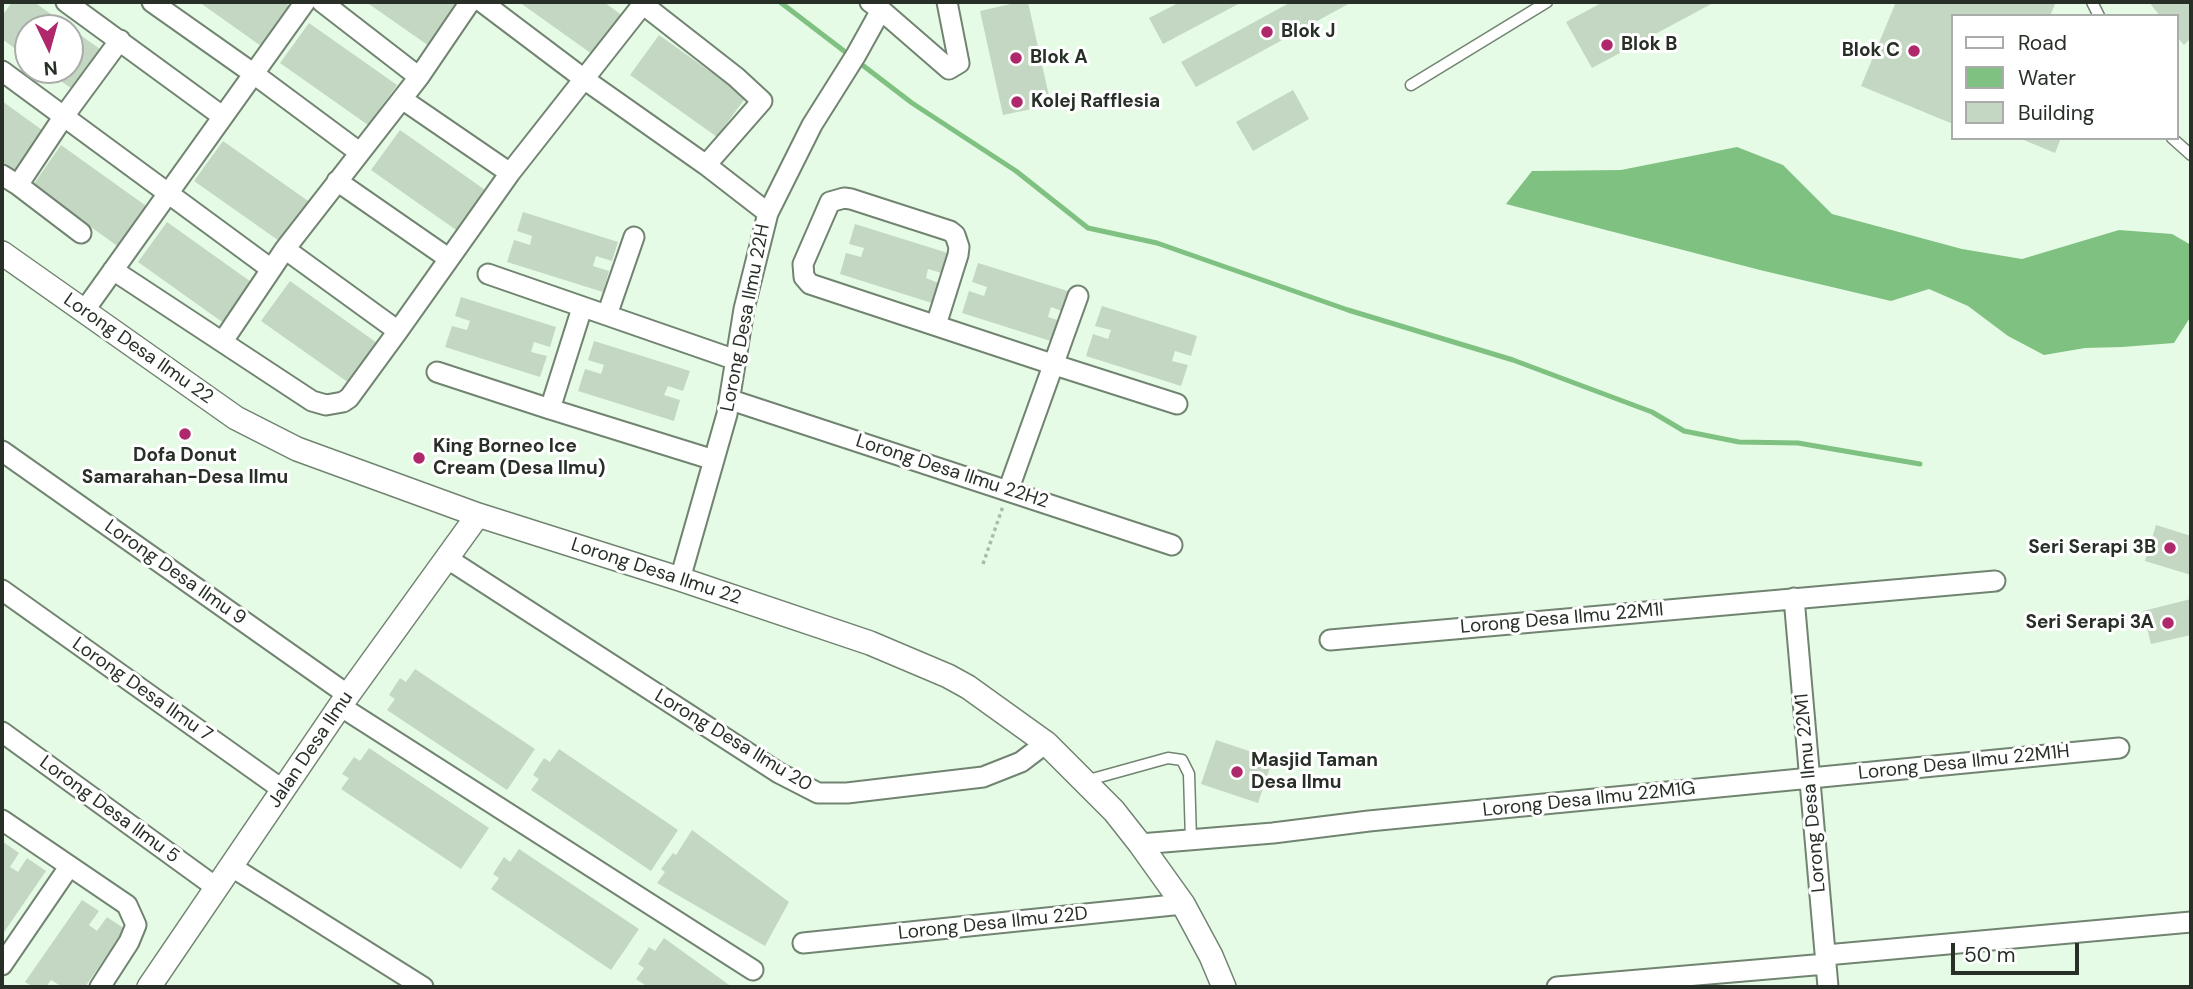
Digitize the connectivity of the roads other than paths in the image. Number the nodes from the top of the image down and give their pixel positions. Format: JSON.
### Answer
{"nodes":[{"id":1,"x":66,"y":2,"type":"edge"},
{"id":2,"x":152,"y":2,"type":"edge"},
{"id":3,"x":305,"y":2,"type":"edge"},
{"id":4,"x":322,"y":2,"type":"edge"},
{"id":5,"x":470,"y":2,"type":"edge"},
{"id":6,"x":482,"y":2,"type":"edge"},
{"id":7,"x":948,"y":2,"type":"edge"},
{"id":8,"x":1547,"y":2,"type":"edge"},
{"id":9,"x":641,"y":3,"type":"edge"},
{"id":10,"x":875,"y":6,"type":"edge"},
{"id":11,"x":120,"y":40,"type":"junction"},
{"id":12,"x":2,"y":71,"type":"edge"},
{"id":13,"x":254,"y":74,"type":"junction"},
{"id":14,"x":419,"y":77,"type":"junction"},
{"id":15,"x":584,"y":79,"type":"junction"},
{"id":16,"x":1411,"y":85,"type":"dead end"},
{"id":17,"x":402,"y":99,"type":"junction"},
{"id":18,"x":64,"y":116,"type":"junction"},
{"id":19,"x":222,"y":116,"type":"junction"},
{"id":20,"x":2174,"y":140,"type":"edge"},
{"id":21,"x":359,"y":152,"type":"junction"},
{"id":22,"x":2191,"y":155,"type":"edge"},
{"id":23,"x":706,"y":165,"type":"junction"},
{"id":24,"x":510,"y":173,"type":"junction"},
{"id":25,"x":10,"y":180,"type":"edge"},
{"id":26,"x":337,"y":181,"type":"junction"},
{"id":27,"x":166,"y":194,"type":"junction"},
{"id":28,"x":768,"y":213,"type":"junction"},
{"id":29,"x":81,"y":233,"type":"dead end"},
{"id":30,"x":634,"y":237,"type":"dead end"},
{"id":31,"x":285,"y":249,"type":"junction"},
{"id":32,"x":2,"y":253,"type":"edge"},
{"id":33,"x":448,"y":258,"type":"junction"},
{"id":34,"x":271,"y":269,"type":"junction"},
{"id":35,"x":113,"y":270,"type":"junction"},
{"id":36,"x":488,"y":274,"type":"dead end"},
{"id":37,"x":1078,"y":296,"type":"dead end"},
{"id":38,"x":582,"y":308,"type":"junction"},
{"id":39,"x":84,"y":311,"type":"junction"},
{"id":40,"x":607,"y":315,"type":"junction"},
{"id":41,"x":936,"y":326,"type":"junction"},
{"id":42,"x":398,"y":331,"type":"junction"},
{"id":43,"x":223,"y":341,"type":"junction"},
{"id":44,"x":736,"y":360,"type":"junction"},
{"id":45,"x":1055,"y":365,"type":"junction"},
{"id":46,"x":437,"y":372,"type":"dead end"},
{"id":47,"x":731,"y":400,"type":"junction"},
{"id":48,"x":1177,"y":404,"type":"dead end"},
{"id":49,"x":550,"y":409,"type":"junction"},
{"id":50,"x":2,"y":452,"type":"edge"},
{"id":51,"x":714,"y":460,"type":"junction"},
{"id":52,"x":1008,"y":491,"type":"junction"},
{"id":53,"x":478,"y":515,"type":"junction"},
{"id":54,"x":1172,"y":545,"type":"dead end"},
{"id":55,"x":448,"y":559,"type":"junction"},
{"id":56,"x":680,"y":579,"type":"junction"},
{"id":57,"x":1995,"y":581,"type":"dead end"},
{"id":58,"x":2,"y":590,"type":"edge"},
{"id":59,"x":1794,"y":598,"type":"junction"},
{"id":60,"x":1330,"y":640,"type":"dead end"},
{"id":61,"x":344,"y":701,"type":"junction"},
{"id":62,"x":2,"y":733,"type":"edge"},
{"id":63,"x":1046,"y":743,"type":"junction"},
{"id":64,"x":2119,"y":748,"type":"dead end"},
{"id":65,"x":1810,"y":778,"type":"junction"},
{"id":66,"x":1085,"y":781,"type":"junction"},
{"id":67,"x":283,"y":790,"type":"junction"},
{"id":68,"x":2,"y":820,"type":"edge"},
{"id":69,"x":1191,"y":840,"type":"junction"},
{"id":70,"x":1140,"y":844,"type":"junction"},
{"id":71,"x":69,"y":867,"type":"junction"},
{"id":72,"x":232,"y":867,"type":"junction"},
{"id":73,"x":217,"y":888,"type":"junction"},
{"id":74,"x":1183,"y":904,"type":"junction"},
{"id":75,"x":2191,"y":922,"type":"edge"},
{"id":76,"x":803,"y":943,"type":"dead end"},
{"id":77,"x":1826,"y":960,"type":"junction"},
{"id":78,"x":2,"y":965,"type":"edge"},
{"id":79,"x":753,"y":970,"type":"dead end"},
{"id":80,"x":100,"y":987,"type":"edge"},
{"id":81,"x":149,"y":987,"type":"edge"},
{"id":82,"x":423,"y":987,"type":"edge"},
{"id":83,"x":1224,"y":987,"type":"edge"},
{"id":84,"x":1557,"y":987,"type":"edge"},
{"id":85,"x":1828,"y":987,"type":"edge"}],
"edges":[{"from":1,"to":11,"type":"street"},
{"from":2,"to":13,"type":"street"},
{"from":3,"to":13,"type":"street"},
{"from":4,"to":14,"type":"street"},
{"from":5,"to":14,"type":"street"},
{"from":6,"to":15,"type":"street"},
{"from":7,"to":10,"type":"street"},
{"from":8,"to":16,"type":"lane"},
{"from":9,"to":15,"type":"street"},
{"from":9,"to":23,"type":"street"},
{"from":10,"to":28,"type":"street","name":"Lorong Desa Ilmu 22H"},
{"from":11,"to":18,"type":"street"},
{"from":11,"to":19,"type":"street"},
{"from":12,"to":18,"type":"street"},
{"from":13,"to":19,"type":"street"},
{"from":13,"to":21,"type":"street"},
{"from":14,"to":17,"type":"street"},
{"from":15,"to":23,"type":"street"},
{"from":15,"to":24,"type":"street"},
{"from":17,"to":21,"type":"street"},
{"from":17,"to":24,"type":"street"},
{"from":18,"to":25,"type":"street"},
{"from":18,"to":27,"type":"street"},
{"from":19,"to":27,"type":"street"},
{"from":20,"to":22,"type":"lane"},
{"from":21,"to":26,"type":"street"},
{"from":23,"to":28,"type":"street"},
{"from":24,"to":33,"type":"street"},
{"from":25,"to":29,"type":"street"},
{"from":26,"to":31,"type":"street"},
{"from":26,"to":33,"type":"street"},
{"from":27,"to":34,"type":"street"},
{"from":27,"to":35,"type":"street"},
{"from":28,"to":44,"type":"street","name":"Lorong Desa Ilmu 22H"},
{"from":30,"to":40,"type":"street"},
{"from":31,"to":34,"type":"street"},
{"from":31,"to":42,"type":"street"},
{"from":32,"to":39,"type":"street","name":"Lorong Desa Ilmu 22"},
{"from":33,"to":42,"type":"street"},
{"from":34,"to":43,"type":"street"},
{"from":35,"to":39,"type":"street"},
{"from":35,"to":43,"type":"street"},
{"from":36,"to":38,"type":"street"},
{"from":37,"to":45,"type":"street"},
{"from":38,"to":40,"type":"street"},
{"from":38,"to":49,"type":"street"},
{"from":39,"to":53,"type":"street","name":"Lorong Desa Ilmu 22"},
{"from":40,"to":44,"type":"street"},
{"from":41,"to":41,"type":"street"},
{"from":41,"to":45,"type":"street"},
{"from":42,"to":43,"type":"street"},
{"from":44,"to":47,"type":"street","name":"Lorong Desa Ilmu 22H"},
{"from":45,"to":48,"type":"street"},
{"from":45,"to":52,"type":"street"},
{"from":46,"to":49,"type":"street"},
{"from":47,"to":51,"type":"street","name":"Lorong Desa Ilmu 22H"},
{"from":47,"to":52,"type":"street","name":"Lorong Desa Ilmu 22H2"},
{"from":49,"to":51,"type":"street"},
{"from":50,"to":61,"type":"street","name":"Lorong Desa Ilmu 9"},
{"from":51,"to":56,"type":"street","name":"Lorong Desa Ilmu 22H"},
{"from":52,"to":54,"type":"street","name":"Lorong Desa Ilmu 22H2"},
{"from":53,"to":55,"type":"street","name":"Jalan Desa Ilmu"},
{"from":53,"to":56,"type":"street","name":"Lorong Desa Ilmu 22"},
{"from":55,"to":61,"type":"street","name":"Jalan Desa Ilmu"},
{"from":55,"to":63,"type":"street","name":"Lorong Desa Ilmu 20"},
{"from":56,"to":63,"type":"street","name":"Lorong Desa Ilmu 22"},
{"from":57,"to":59,"type":"street","name":"Lorong Desa Ilmu 22M1I"},
{"from":58,"to":67,"type":"street","name":"Lorong Desa Ilmu 7"},
{"from":59,"to":60,"type":"street","name":"Lorong Desa Ilmu 22M1I"},
{"from":59,"to":65,"type":"street","name":"Lorong Desa Ilmu 22M1"},
{"from":61,"to":67,"type":"street","name":"Jalan Desa Ilmu"},
{"from":61,"to":79,"type":"street","name":"Lorong Desa Ilmu 9"},
{"from":62,"to":73,"type":"street","name":"Lorong Desa Ilmu 5"},
{"from":63,"to":66,"type":"street","name":"Lorong Desa Ilmu 22"},
{"from":64,"to":65,"type":"street","name":"Lorong Desa Ilmu 22M1H"},
{"from":65,"to":69,"type":"street","name":"Lorong Desa Ilmu 22M1G"},
{"from":65,"to":77,"type":"street","name":"Lorong Desa Ilmu 22M1"},
{"from":66,"to":69,"type":"lane"},
{"from":66,"to":70,"type":"street","name":"Lorong Desa Ilmu 22"},
{"from":67,"to":72,"type":"street","name":"Jalan Desa Ilmu"},
{"from":68,"to":71,"type":"street"},
{"from":69,"to":70,"type":"street","name":"Lorong Desa Ilmu 22M1G"},
{"from":70,"to":74,"type":"street","name":"Lorong Desa Ilmu 22"},
{"from":71,"to":78,"type":"street"},
{"from":71,"to":80,"type":"street"},
{"from":72,"to":73,"type":"street","name":"Jalan Desa Ilmu"},
{"from":72,"to":82,"type":"street"},
{"from":73,"to":81,"type":"street","name":"Jalan Desa Ilmu"},
{"from":74,"to":76,"type":"street","name":"Lorong Desa Ilmu 22D"},
{"from":74,"to":83,"type":"street","name":"Lorong Desa Ilmu 22"},
{"from":75,"to":77,"type":"street"},
{"from":77,"to":84,"type":"street"},
{"from":77,"to":85,"type":"street","name":"Lorong Desa Ilmu 22M1"}]}
